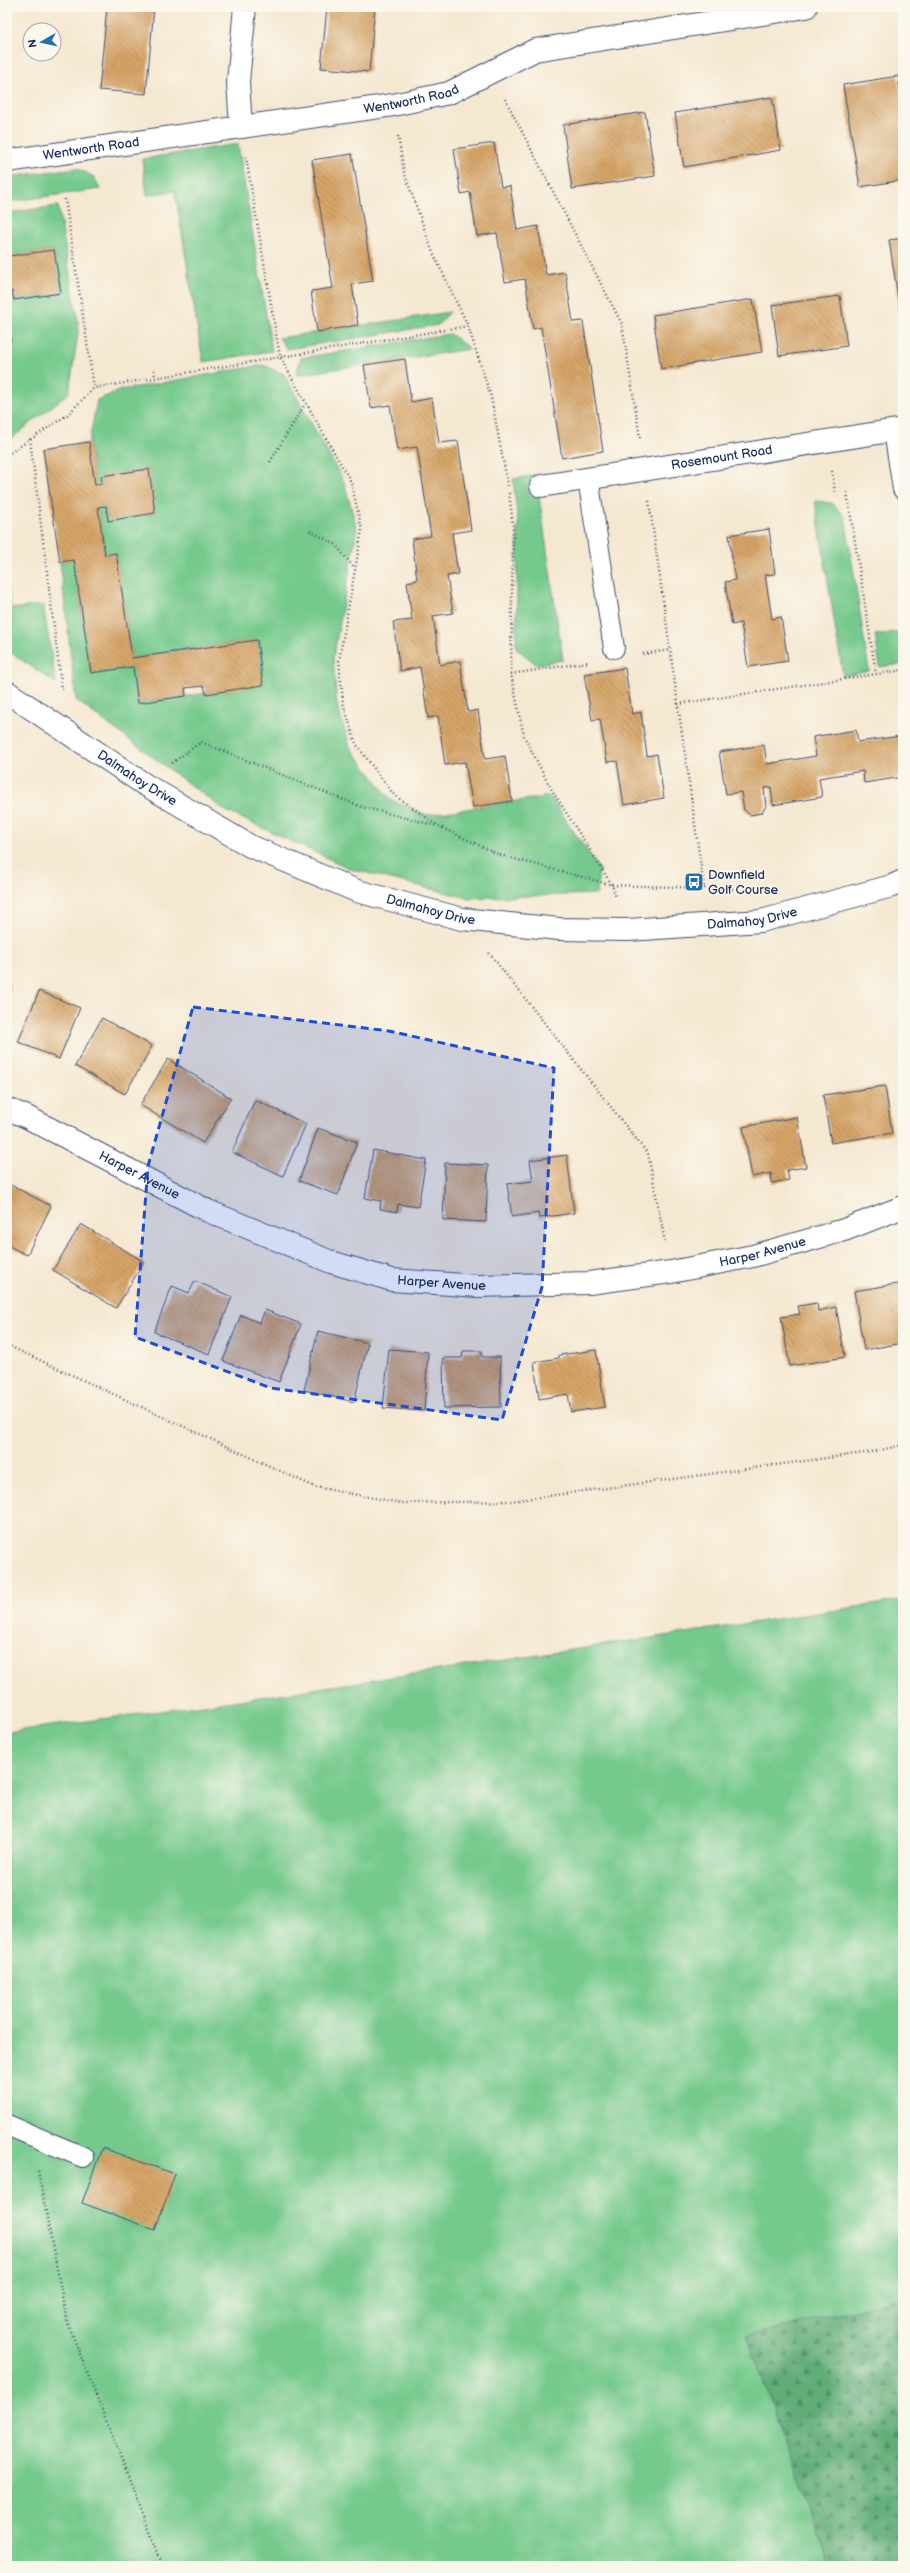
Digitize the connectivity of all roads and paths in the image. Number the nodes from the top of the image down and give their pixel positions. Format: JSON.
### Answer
{"nodes":[{"id":1,"x":245,"y":7,"type":"edge"},
{"id":2,"x":806,"y":7,"type":"edge"},
{"id":3,"x":393,"y":105,"type":"junction"},
{"id":4,"x":241,"y":127,"type":"junction"},
{"id":5,"x":7,"y":161,"type":"edge"},
{"id":6,"x":65,"y":199,"type":"dead end"},
{"id":7,"x":468,"y":326,"type":"junction"},
{"id":8,"x":280,"y":357,"type":"junction"},
{"id":9,"x":154,"y":370,"type":"dead end"},
{"id":10,"x":155,"y":377,"type":"junction"},
{"id":11,"x":94,"y":388,"type":"junction"},
{"id":12,"x":305,"y":404,"type":"junction"},
{"id":13,"x":898,"y":430,"type":"edge"},
{"id":14,"x":30,"y":439,"type":"junction"},
{"id":15,"x":7,"y":455,"type":"edge"},
{"id":16,"x":270,"y":462,"type":"dead end"},
{"id":17,"x":588,"y":478,"type":"junction"},
{"id":18,"x":541,"y":486,"type":"dead end"},
{"id":19,"x":903,"y":489,"type":"edge"},
{"id":20,"x":847,"y":492,"type":"dead end"},
{"id":21,"x":310,"y":531,"type":"dead end"},
{"id":22,"x":355,"y":569,"type":"junction"},
{"id":23,"x":614,"y":648,"type":"dead end"},
{"id":24,"x":903,"y":670,"type":"edge"},
{"id":25,"x":876,"y":674,"type":"junction"},
{"id":26,"x":7,"y":692,"type":"edge"},
{"id":27,"x":678,"y":704,"type":"dead end"},
{"id":28,"x":67,"y":733,"type":"junction"},
{"id":29,"x":144,"y":784,"type":"junction"},
{"id":30,"x":440,"y":827,"type":"junction"},
{"id":31,"x":903,"y":881,"type":"edge"},
{"id":32,"x":612,"y":885,"type":"junction"},
{"id":33,"x":462,"y":919,"type":"junction"},
{"id":34,"x":761,"y":921,"type":"junction"},
{"id":35,"x":628,"y":930,"type":"junction"},
{"id":36,"x":7,"y":1110,"type":"edge"},
{"id":37,"x":903,"y":1207,"type":"edge"},
{"id":38,"x":671,"y":1272,"type":"junction"},
{"id":39,"x":7,"y":1345,"type":"edge"},
{"id":40,"x":903,"y":1445,"type":"edge"},
{"id":41,"x":7,"y":2125,"type":"edge"},
{"id":42,"x":30,"y":2135,"type":"junction"},
{"id":43,"x":83,"y":2157,"type":"dead end"},
{"id":44,"x":163,"y":2566,"type":"edge"}],
"edges":[{"from":1,"to":4,"type":"street"},
{"from":2,"to":3,"type":"street","name":"Wentworth Road"},
{"from":3,"to":4,"type":"street","name":"Wentworth Road"},
{"from":3,"to":7,"type":"path"},
{"from":4,"to":5,"type":"street","name":"Wentworth Road"},
{"from":4,"to":8,"type":"path"},
{"from":6,"to":11,"type":"path"},
{"from":7,"to":8,"type":"path"},
{"from":7,"to":32,"type":"path"},
{"from":8,"to":10,"type":"path"},
{"from":8,"to":12,"type":"path"},
{"from":9,"to":10,"type":"path"},
{"from":10,"to":11,"type":"path"},
{"from":11,"to":14,"type":"path"},
{"from":12,"to":16,"type":"path"},
{"from":12,"to":22,"type":"path"},
{"from":13,"to":17,"type":"street","name":"Rosemount Road"},
{"from":13,"to":19,"type":"lane"},
{"from":14,"to":15,"type":"path"},
{"from":14,"to":28,"type":"path"},
{"from":17,"to":18,"type":"street","name":"Rosemount Road"},
{"from":17,"to":23,"type":"lane"},
{"from":20,"to":25,"type":"path"},
{"from":21,"to":22,"type":"path"},
{"from":22,"to":30,"type":"path"},
{"from":24,"to":25,"type":"path"},
{"from":25,"to":27,"type":"path"},
{"from":26,"to":28,"type":"street","name":"Dalmahoy Drive"},
{"from":28,"to":29,"type":"street","name":"Dalmahoy Drive"},
{"from":29,"to":30,"type":"path"},
{"from":29,"to":33,"type":"street","name":"Dalmahoy Drive"},
{"from":30,"to":32,"type":"path"},
{"from":31,"to":34,"type":"street","name":"Dalmahoy Drive"},
{"from":32,"to":34,"type":"path"},
{"from":32,"to":35,"type":"path"},
{"from":33,"to":35,"type":"street","name":"Dalmahoy Drive"},
{"from":33,"to":38,"type":"path"},
{"from":34,"to":35,"type":"street","name":"Dalmahoy Drive"},
{"from":36,"to":38,"type":"street","name":"Harper Avenue"},
{"from":37,"to":38,"type":"street","name":"Harper Avenue"},
{"from":39,"to":40,"type":"path"},
{"from":41,"to":42,"type":"lane"},
{"from":42,"to":43,"type":"lane"},
{"from":42,"to":44,"type":"path"}]}
